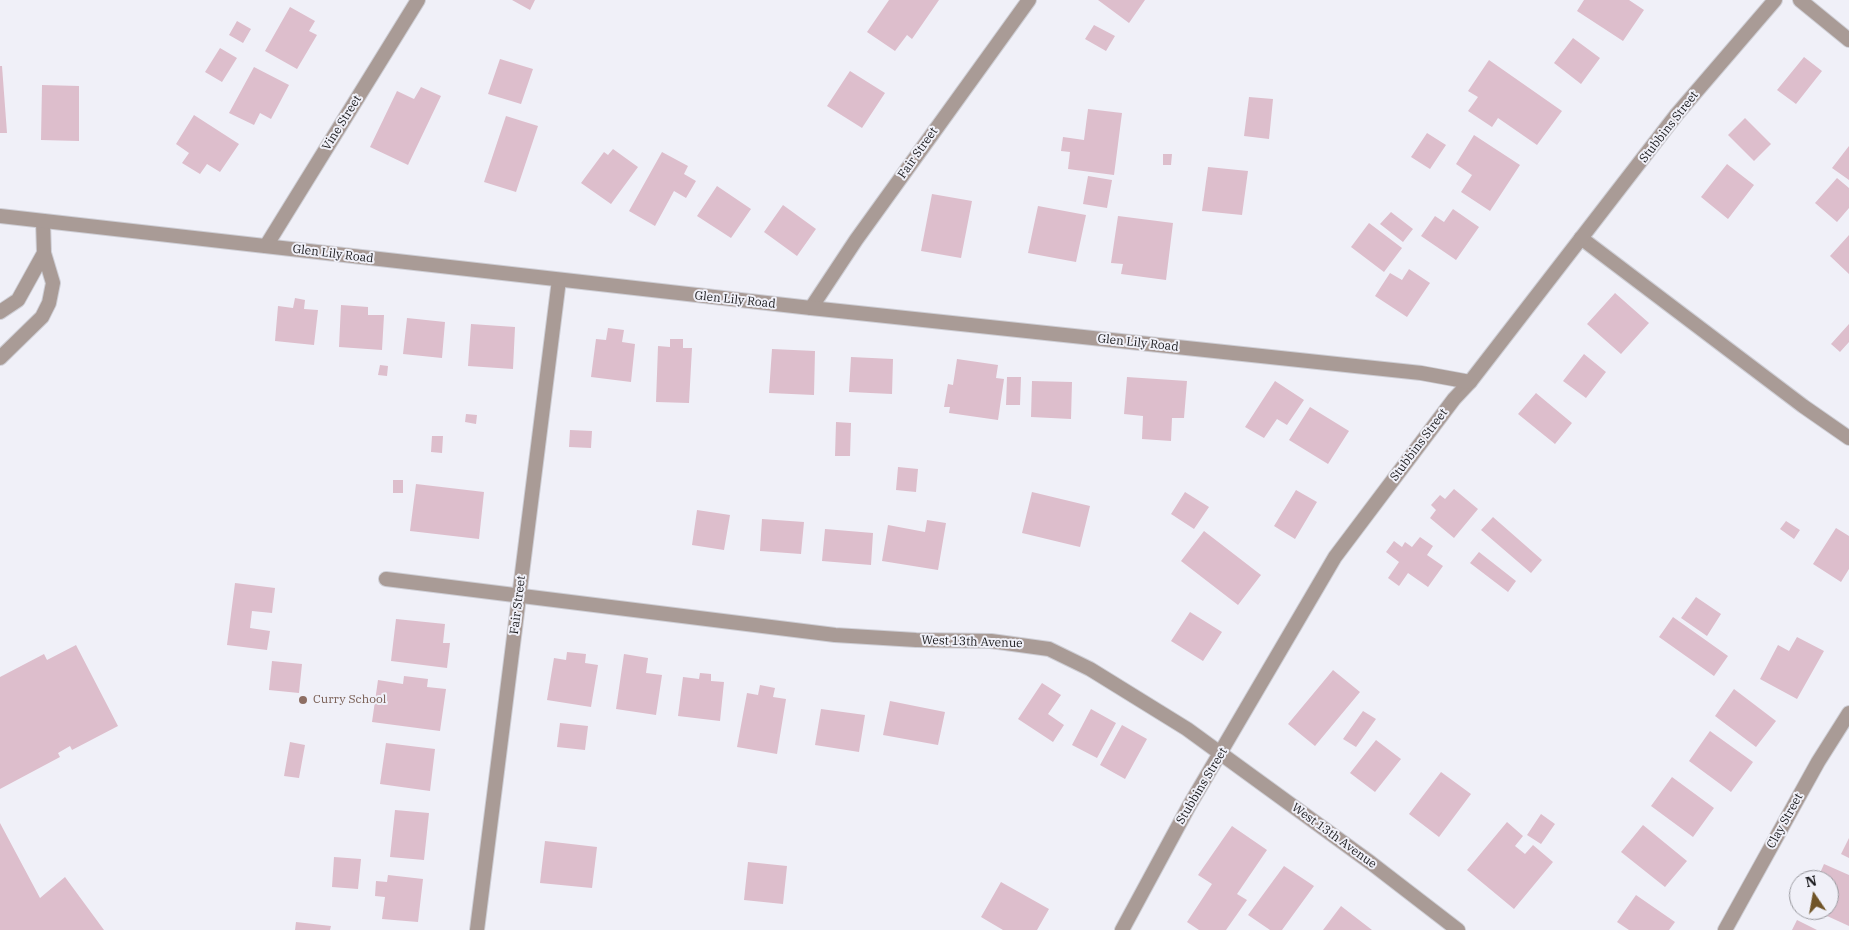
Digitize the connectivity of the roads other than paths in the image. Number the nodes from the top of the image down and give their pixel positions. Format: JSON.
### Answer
{"nodes":[{"id":1,"x":418,"y":0,"type":"edge"},
{"id":2,"x":1029,"y":0,"type":"edge"},
{"id":3,"x":1774,"y":0,"type":"edge"},
{"id":4,"x":1800,"y":0,"type":"edge"},
{"id":5,"x":1849,"y":40,"type":"edge"},
{"id":6,"x":0,"y":216,"type":"edge"},
{"id":7,"x":43,"y":221,"type":"junction"},
{"id":8,"x":1581,"y":238,"type":"junction"},
{"id":9,"x":266,"y":246,"type":"junction"},
{"id":10,"x":44,"y":253,"type":"junction"},
{"id":11,"x":559,"y":280,"type":"junction"},
{"id":12,"x":811,"y":308,"type":"junction"},
{"id":13,"x":1,"y":313,"type":"edge"},
{"id":14,"x":0,"y":358,"type":"edge"},
{"id":15,"x":1470,"y":382,"type":"junction"},
{"id":16,"x":1849,"y":438,"type":"edge"},
{"id":17,"x":386,"y":580,"type":"dead end"},
{"id":18,"x":519,"y":596,"type":"junction"},
{"id":19,"x":1849,"y":713,"type":"edge"},
{"id":20,"x":1220,"y":754,"type":"junction"},
{"id":21,"x":477,"y":930,"type":"edge"},
{"id":22,"x":1122,"y":930,"type":"edge"},
{"id":23,"x":1458,"y":930,"type":"edge"},
{"id":24,"x":1725,"y":930,"type":"edge"}],
"edges":[{"from":1,"to":9,"type":"street","name":"Vine Street"},
{"from":2,"to":12,"type":"street","name":"Fair Street"},
{"from":3,"to":8,"type":"street","name":"Stubbins Street"},
{"from":4,"to":5,"type":"street"},
{"from":6,"to":7,"type":"street","name":"Glen Lily Road"},
{"from":7,"to":9,"type":"street","name":"Glen Lily Road"},
{"from":7,"to":10,"type":"street"},
{"from":8,"to":15,"type":"street","name":"Stubbins Street"},
{"from":8,"to":16,"type":"street"},
{"from":9,"to":11,"type":"street","name":"Glen Lily Road"},
{"from":10,"to":13,"type":"street"},
{"from":10,"to":14,"type":"street"},
{"from":11,"to":12,"type":"street","name":"Glen Lily Road"},
{"from":11,"to":18,"type":"street","name":"Fair Street"},
{"from":12,"to":15,"type":"street","name":"Glen Lily Road"},
{"from":15,"to":20,"type":"street","name":"Stubbins Street"},
{"from":17,"to":18,"type":"street","name":"West 13th Avenue"},
{"from":18,"to":20,"type":"street","name":"West 13th Avenue"},
{"from":18,"to":21,"type":"street","name":"Fair Street"},
{"from":19,"to":24,"type":"street","name":"Clay Street"},
{"from":20,"to":22,"type":"street","name":"Stubbins Street"},
{"from":20,"to":23,"type":"street","name":"West 13th Avenue"}]}
